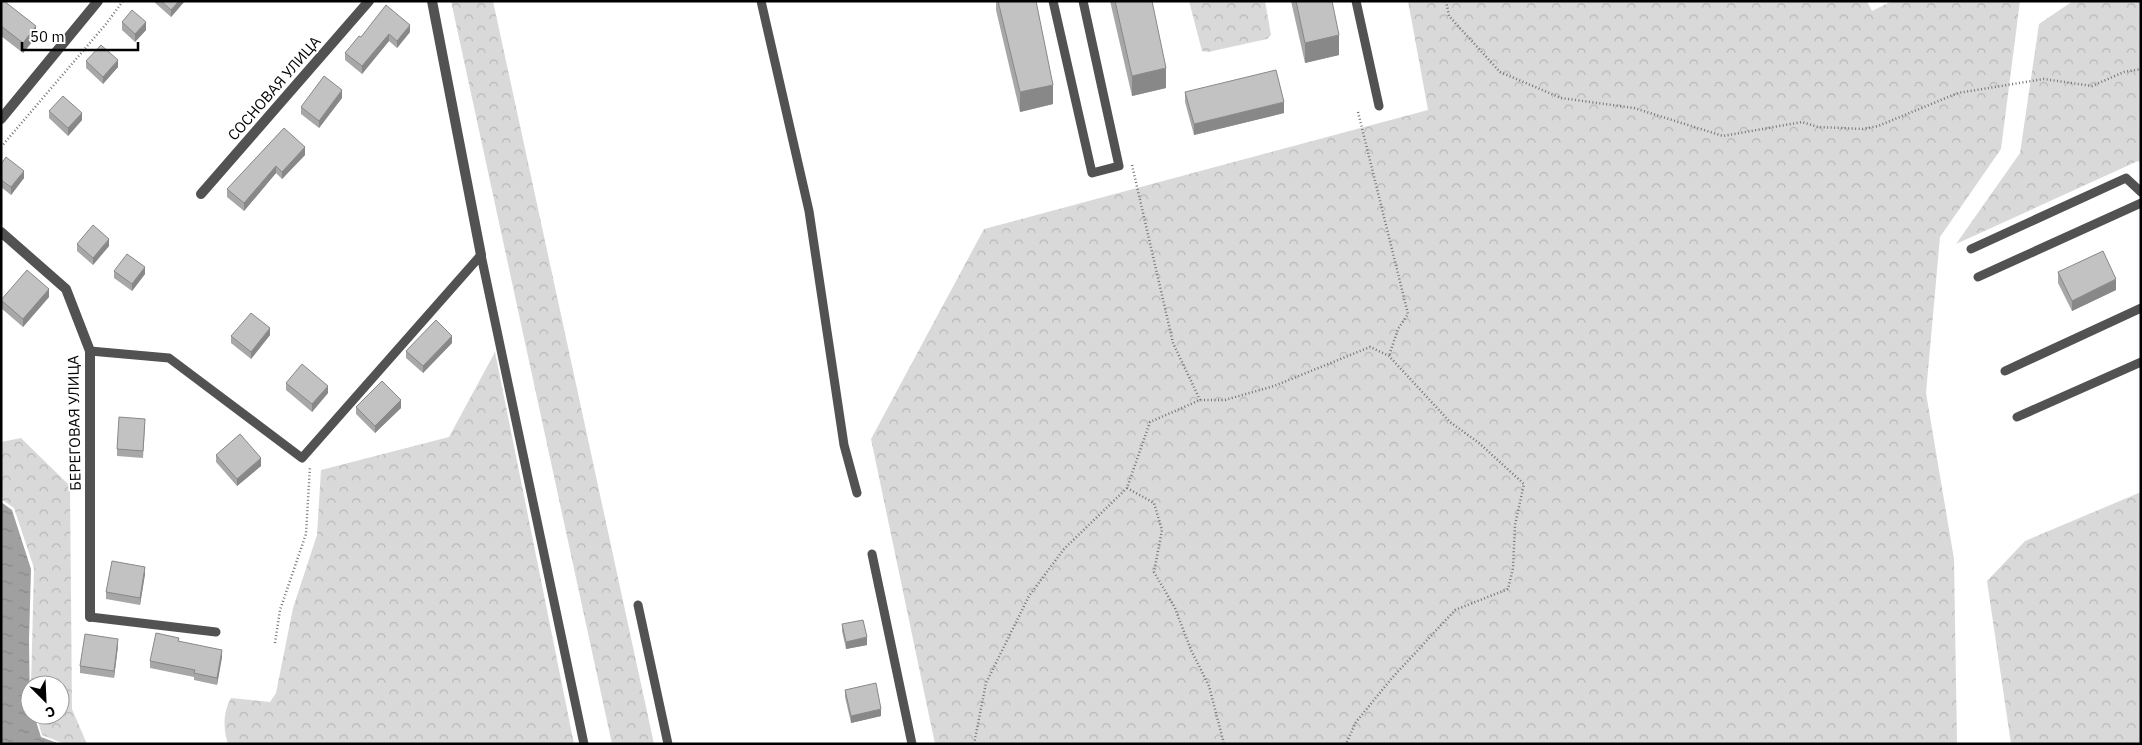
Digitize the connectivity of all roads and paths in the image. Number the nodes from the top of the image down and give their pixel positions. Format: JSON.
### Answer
{"nodes":[{"id":1,"x":98,"y":1,"type":"edge"},
{"id":2,"x":123,"y":1,"type":"edge"},
{"id":3,"x":369,"y":1,"type":"edge"},
{"id":4,"x":432,"y":1,"type":"edge"},
{"id":5,"x":761,"y":1,"type":"edge"},
{"id":6,"x":1053,"y":1,"type":"edge"},
{"id":7,"x":1083,"y":1,"type":"edge"},
{"id":8,"x":1356,"y":1,"type":"edge"},
{"id":9,"x":1446,"y":1,"type":"edge"},
{"id":10,"x":2141,"y":69,"type":"edge"},
{"id":11,"x":1379,"y":106,"type":"dead end"},
{"id":12,"x":1358,"y":112,"type":"dead end"},
{"id":13,"x":1,"y":119,"type":"edge"},
{"id":14,"x":1,"y":147,"type":"edge"},
{"id":15,"x":1132,"y":163,"type":"dead end"},
{"id":16,"x":2141,"y":192,"type":"edge"},
{"id":17,"x":201,"y":194,"type":"dead end"},
{"id":18,"x":2141,"y":202,"type":"edge"},
{"id":19,"x":1,"y":232,"type":"edge"},
{"id":20,"x":1971,"y":249,"type":"dead end"},
{"id":21,"x":481,"y":255,"type":"junction"},
{"id":22,"x":1978,"y":277,"type":"dead end"},
{"id":23,"x":2141,"y":308,"type":"edge"},
{"id":24,"x":90,"y":351,"type":"junction"},
{"id":25,"x":1389,"y":356,"type":"junction"},
{"id":26,"x":2141,"y":362,"type":"edge"},
{"id":27,"x":2006,"y":371,"type":"dead end"},
{"id":28,"x":1200,"y":400,"type":"junction"},
{"id":29,"x":2018,"y":417,"type":"dead end"},
{"id":30,"x":302,"y":458,"type":"junction"},
{"id":31,"x":1127,"y":488,"type":"junction"},
{"id":32,"x":857,"y":494,"type":"dead end"},
{"id":33,"x":872,"y":554,"type":"dead end"},
{"id":34,"x":638,"y":605,"type":"dead end"},
{"id":35,"x":90,"y":617,"type":"joint"},
{"id":36,"x":216,"y":632,"type":"dead end"},
{"id":37,"x":275,"y":643,"type":"dead end"},
{"id":38,"x":584,"y":744,"type":"edge"},
{"id":39,"x":668,"y":744,"type":"edge"},
{"id":40,"x":912,"y":744,"type":"edge"},
{"id":41,"x":974,"y":744,"type":"edge"},
{"id":42,"x":1224,"y":744,"type":"edge"},
{"id":43,"x":1346,"y":744,"type":"edge"}],
"edges":[{"from":1,"to":13,"type":"street"},
{"from":2,"to":14,"type":"path"},
{"from":3,"to":17,"type":"street","name":"СОСНОВАЯ УЛИЦА"},
{"from":4,"to":21,"type":"street"},
{"from":5,"to":32,"type":"lane"},
{"from":6,"to":7,"type":"lane"},
{"from":8,"to":11,"type":"lane"},
{"from":9,"to":10,"type":"path"},
{"from":12,"to":25,"type":"path"},
{"from":15,"to":28,"type":"path"},
{"from":16,"to":20,"type":"lane"},
{"from":18,"to":22,"type":"lane"},
{"from":19,"to":24,"type":"street","name":"БЕРЕГОВАЯ УЛИЦА"},
{"from":21,"to":30,"type":"lane"},
{"from":21,"to":38,"type":"lane"},
{"from":23,"to":27,"type":"lane"},
{"from":24,"to":30,"type":"lane"},
{"from":24,"to":35,"type":"street","name":"БЕРЕГОВАЯ УЛИЦА"},
{"from":25,"to":28,"type":"path"},
{"from":25,"to":43,"type":"path"},
{"from":26,"to":29,"type":"lane"},
{"from":28,"to":31,"type":"path"},
{"from":30,"to":37,"type":"path"},
{"from":31,"to":41,"type":"path"},
{"from":31,"to":42,"type":"path"},
{"from":33,"to":40,"type":"lane"},
{"from":34,"to":39,"type":"lane"},
{"from":35,"to":36,"type":"lane"}]}
